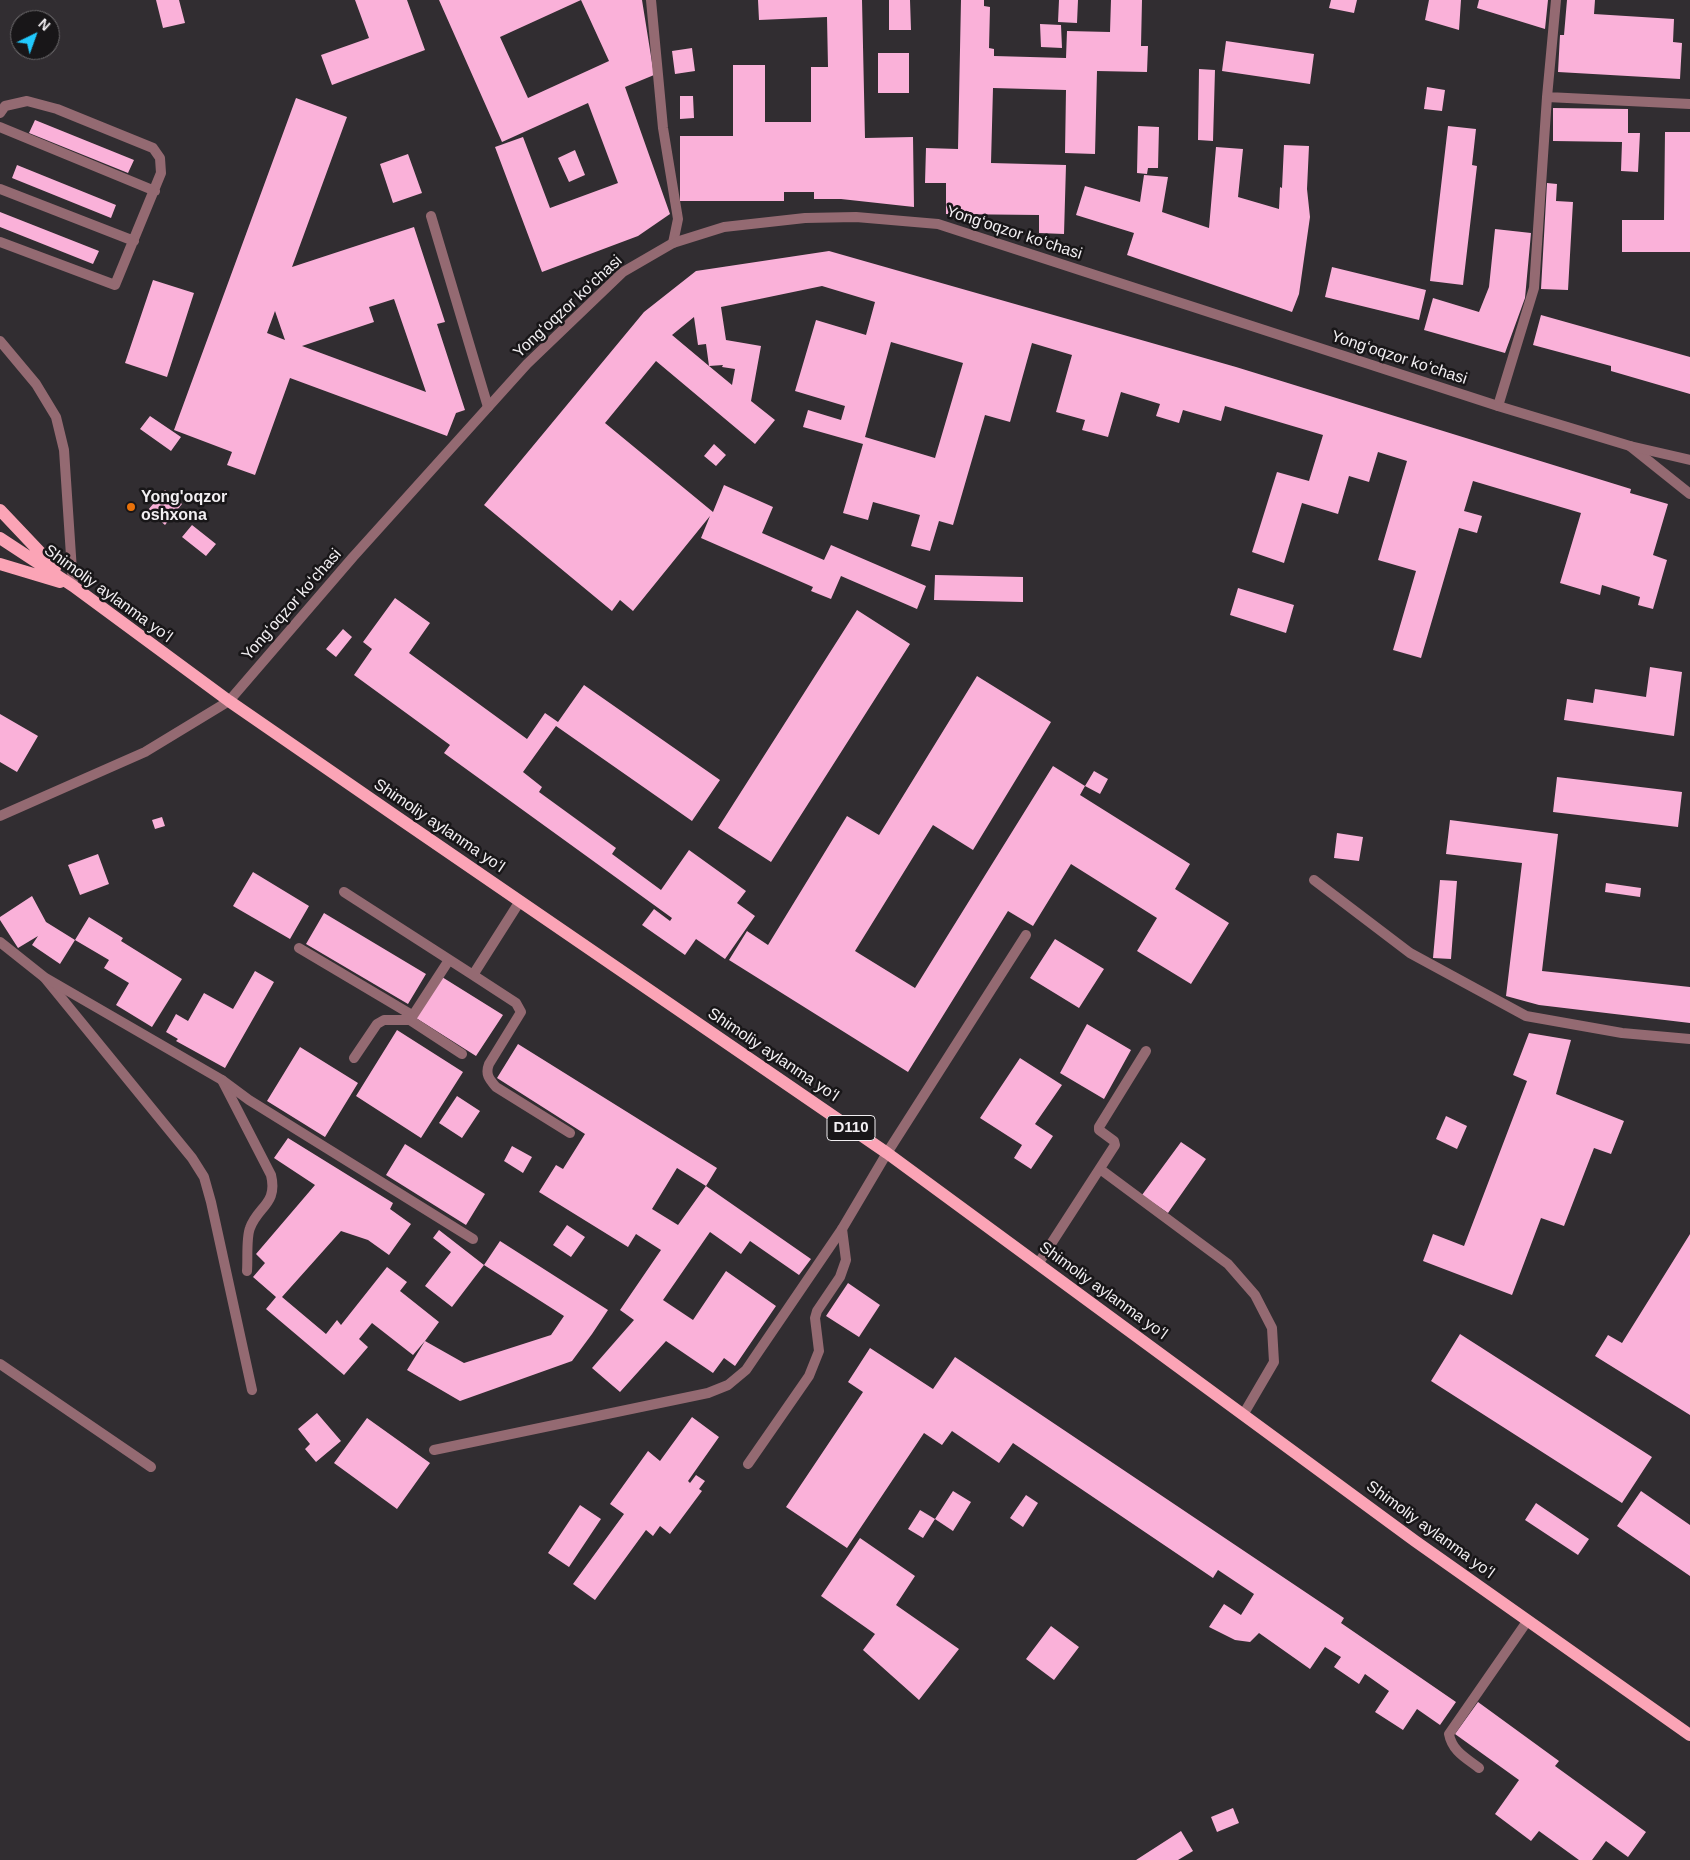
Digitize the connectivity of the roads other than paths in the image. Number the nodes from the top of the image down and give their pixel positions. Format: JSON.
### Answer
{"nodes":[{"id":1,"x":651,"y":0,"type":"edge"},
{"id":2,"x":1556,"y":0,"type":"edge"},
{"id":3,"x":1547,"y":97,"type":"junction"},
{"id":4,"x":1690,"y":104,"type":"edge"},
{"id":5,"x":0,"y":113,"type":"edge"},
{"id":6,"x":0,"y":127,"type":"edge"},
{"id":7,"x":0,"y":189,"type":"edge"},
{"id":8,"x":155,"y":191,"type":"junction"},
{"id":9,"x":430,"y":216,"type":"dead end"},
{"id":10,"x":134,"y":241,"type":"junction"},
{"id":11,"x":0,"y":242,"type":"edge"},
{"id":12,"x":673,"y":242,"type":"junction"},
{"id":13,"x":0,"y":341,"type":"edge"},
{"id":14,"x":1498,"y":406,"type":"junction"},
{"id":15,"x":488,"y":407,"type":"junction"},
{"id":16,"x":1630,"y":446,"type":"junction"},
{"id":17,"x":1690,"y":460,"type":"edge"},
{"id":18,"x":1690,"y":494,"type":"edge"},
{"id":19,"x":0,"y":510,"type":"edge"},
{"id":20,"x":0,"y":538,"type":"edge"},
{"id":21,"x":0,"y":564,"type":"edge"},
{"id":22,"x":73,"y":586,"type":"junction"},
{"id":23,"x":229,"y":701,"type":"junction"},
{"id":24,"x":0,"y":816,"type":"edge"},
{"id":25,"x":1314,"y":880,"type":"dead end"},
{"id":26,"x":344,"y":892,"type":"dead end"},
{"id":27,"x":520,"y":902,"type":"junction"},
{"id":28,"x":1026,"y":935,"type":"dead end"},
{"id":29,"x":0,"y":942,"type":"edge"},
{"id":30,"x":298,"y":948,"type":"dead end"},
{"id":31,"x":449,"y":960,"type":"junction"},
{"id":32,"x":472,"y":975,"type":"junction"},
{"id":33,"x":44,"y":977,"type":"junction"},
{"id":34,"x":411,"y":1017,"type":"junction"},
{"id":35,"x":1690,"y":1039,"type":"edge"},
{"id":36,"x":1146,"y":1051,"type":"dead end"},
{"id":37,"x":462,"y":1054,"type":"dead end"},
{"id":38,"x":354,"y":1058,"type":"dead end"},
{"id":39,"x":222,"y":1080,"type":"junction"},
{"id":40,"x":570,"y":1134,"type":"dead end"},
{"id":41,"x":888,"y":1153,"type":"junction"},
{"id":42,"x":1100,"y":1169,"type":"junction"},
{"id":43,"x":842,"y":1229,"type":"junction"},
{"id":44,"x":473,"y":1239,"type":"dead end"},
{"id":45,"x":1038,"y":1264,"type":"junction"},
{"id":46,"x":247,"y":1271,"type":"dead end"},
{"id":47,"x":0,"y":1364,"type":"edge"},
{"id":48,"x":252,"y":1390,"type":"dead end"},
{"id":49,"x":1243,"y":1415,"type":"junction"},
{"id":50,"x":434,"y":1450,"type":"dead end"},
{"id":51,"x":748,"y":1464,"type":"dead end"},
{"id":52,"x":151,"y":1467,"type":"dead end"},
{"id":53,"x":1528,"y":1620,"type":"junction"},
{"id":54,"x":1690,"y":1735,"type":"edge"},
{"id":55,"x":1479,"y":1768,"type":"dead end"}],
"edges":[{"from":1,"to":12,"type":"street"},
{"from":2,"to":3,"type":"street"},
{"from":3,"to":4,"type":"street"},
{"from":3,"to":14,"type":"street"},
{"from":5,"to":8,"type":"street"},
{"from":6,"to":8,"type":"street"},
{"from":7,"to":10,"type":"street"},
{"from":8,"to":10,"type":"street"},
{"from":9,"to":15,"type":"street"},
{"from":10,"to":11,"type":"street"},
{"from":12,"to":14,"type":"street","name":"Yongʻoqzor koʻchasi"},
{"from":12,"to":15,"type":"street","name":"Yongʻoqzor koʻchasi"},
{"from":13,"to":22,"type":"street"},
{"from":14,"to":16,"type":"street","name":"Yongʻoqzor koʻchasi"},
{"from":15,"to":23,"type":"street","name":"Yongʻoqzor koʻchasi"},
{"from":16,"to":17,"type":"street","name":"Yongʻoqzor koʻchasi"},
{"from":16,"to":18,"type":"street"},
{"from":19,"to":22,"type":"main road"},
{"from":20,"to":22,"type":"main road","name":"Shimoliy aylanma yoʻl","number":"D110"},
{"from":21,"to":22,"type":"main road"},
{"from":22,"to":23,"type":"main road","name":"Shimoliy aylanma yoʻl","number":"D110"},
{"from":23,"to":24,"type":"street","name":"Yongʻoqzor koʻchasi"},
{"from":23,"to":27,"type":"main road","name":"Shimoliy aylanma yoʻl","number":"D110"},
{"from":25,"to":35,"type":"street"},
{"from":26,"to":31,"type":"street"},
{"from":27,"to":32,"type":"street"},
{"from":27,"to":41,"type":"main road","name":"Shimoliy aylanma yoʻl","number":"D110"},
{"from":28,"to":41,"type":"street"},
{"from":29,"to":33,"type":"street"},
{"from":30,"to":34,"type":"street"},
{"from":31,"to":32,"type":"street"},
{"from":31,"to":34,"type":"street"},
{"from":32,"to":40,"type":"street"},
{"from":33,"to":39,"type":"street"},
{"from":33,"to":48,"type":"street"},
{"from":34,"to":37,"type":"street"},
{"from":34,"to":38,"type":"street"},
{"from":36,"to":42,"type":"street"},
{"from":39,"to":44,"type":"street"},
{"from":39,"to":46,"type":"street"},
{"from":41,"to":43,"type":"street"},
{"from":41,"to":45,"type":"main road","name":"Shimoliy aylanma yoʻl","number":"D110"},
{"from":42,"to":45,"type":"street"},
{"from":42,"to":49,"type":"street"},
{"from":43,"to":50,"type":"street"},
{"from":43,"to":51,"type":"street"},
{"from":45,"to":49,"type":"main road","name":"Shimoliy aylanma yoʻl","number":"D110"},
{"from":47,"to":52,"type":"street"},
{"from":49,"to":53,"type":"main road","name":"Shimoliy aylanma yoʻl","number":"D110"},
{"from":53,"to":54,"type":"main road","name":"Shimoliy aylanma yoʻl","number":"D110"},
{"from":53,"to":55,"type":"street"}]}
